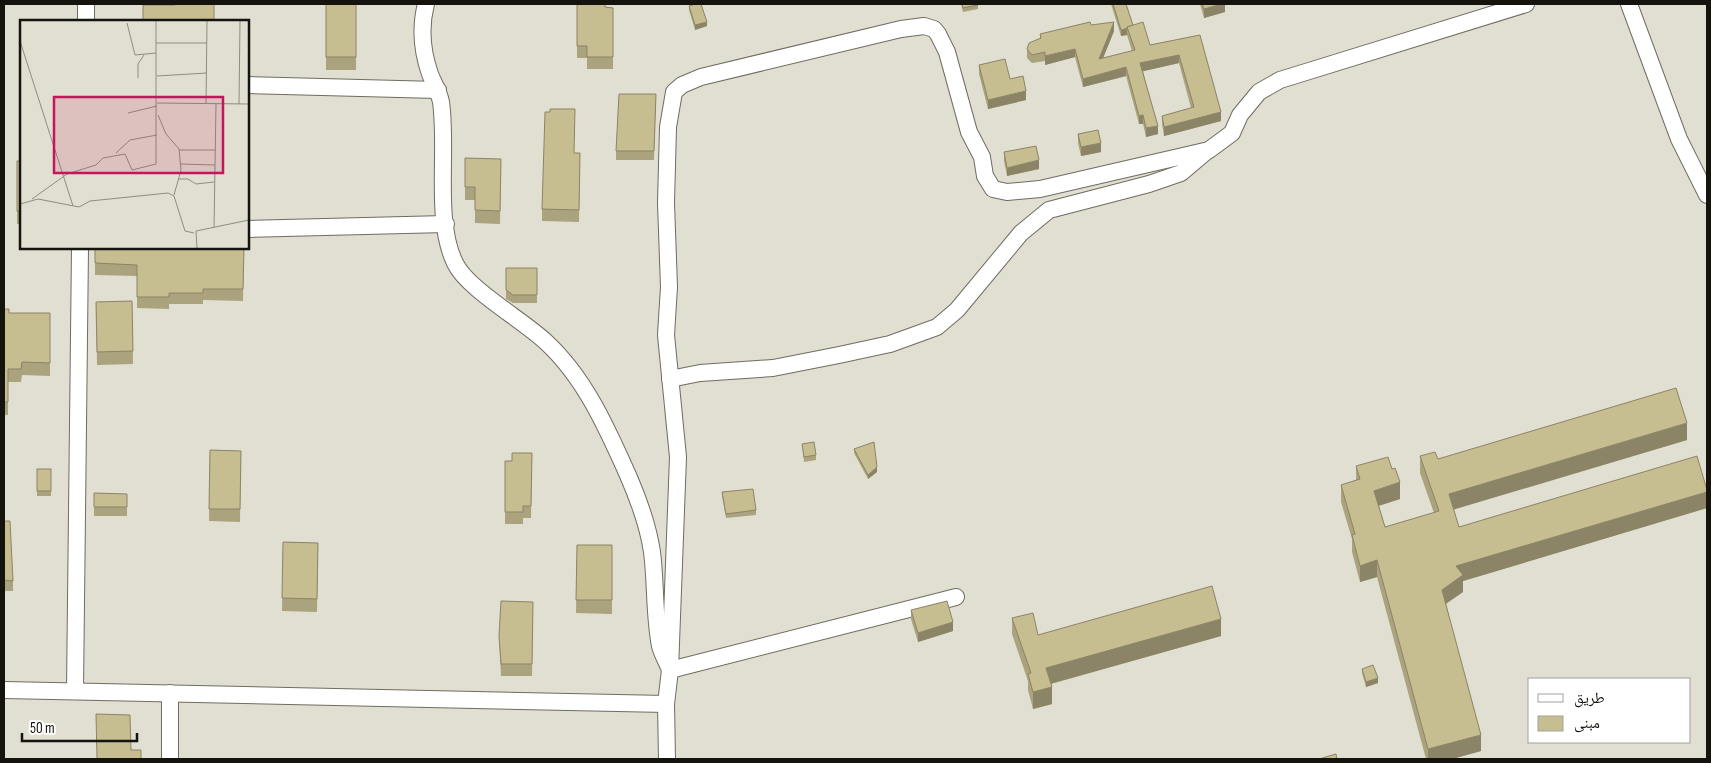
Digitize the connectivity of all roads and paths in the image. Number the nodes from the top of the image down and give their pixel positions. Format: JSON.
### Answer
{"nodes":[{"id":1,"x":86,"y":4,"type":"edge"},
{"id":2,"x":426,"y":4,"type":"edge"},
{"id":3,"x":1526,"y":4,"type":"edge"},
{"id":4,"x":1629,"y":4,"type":"edge"},
{"id":5,"x":86,"y":20,"type":"edge"},
{"id":6,"x":249,"y":85,"type":"edge"},
{"id":7,"x":438,"y":90,"type":"junction"},
{"id":8,"x":1208,"y":150,"type":"junction"},
{"id":9,"x":1707,"y":195,"type":"edge"},
{"id":10,"x":446,"y":224,"type":"junction"},
{"id":11,"x":249,"y":229,"type":"edge"},
{"id":12,"x":80,"y":249,"type":"edge"},
{"id":13,"x":670,"y":379,"type":"junction"},
{"id":14,"x":956,"y":597,"type":"dead end"},
{"id":15,"x":670,"y":670,"type":"junction"},
{"id":16,"x":4,"y":690,"type":"edge"},
{"id":17,"x":75,"y":690,"type":"junction"},
{"id":18,"x":170,"y":692,"type":"junction"},
{"id":19,"x":666,"y":704,"type":"junction"},
{"id":20,"x":170,"y":759,"type":"edge"},
{"id":21,"x":667,"y":759,"type":"edge"}],
"edges":[{"from":1,"to":5,"type":"street"},
{"from":2,"to":7,"type":"street"},
{"from":3,"to":8,"type":"street"},
{"from":4,"to":9,"type":"street"},
{"from":6,"to":7,"type":"street"},
{"from":7,"to":10,"type":"street"},
{"from":8,"to":13,"type":"street"},
{"from":8,"to":13,"type":"street"},
{"from":10,"to":11,"type":"street"},
{"from":10,"to":15,"type":"street"},
{"from":12,"to":17,"type":"street"},
{"from":13,"to":15,"type":"street"},
{"from":14,"to":15,"type":"street"},
{"from":15,"to":19,"type":"street"},
{"from":16,"to":17,"type":"street"},
{"from":17,"to":18,"type":"street"},
{"from":18,"to":19,"type":"street"},
{"from":18,"to":20,"type":"street"},
{"from":19,"to":21,"type":"street"}]}
